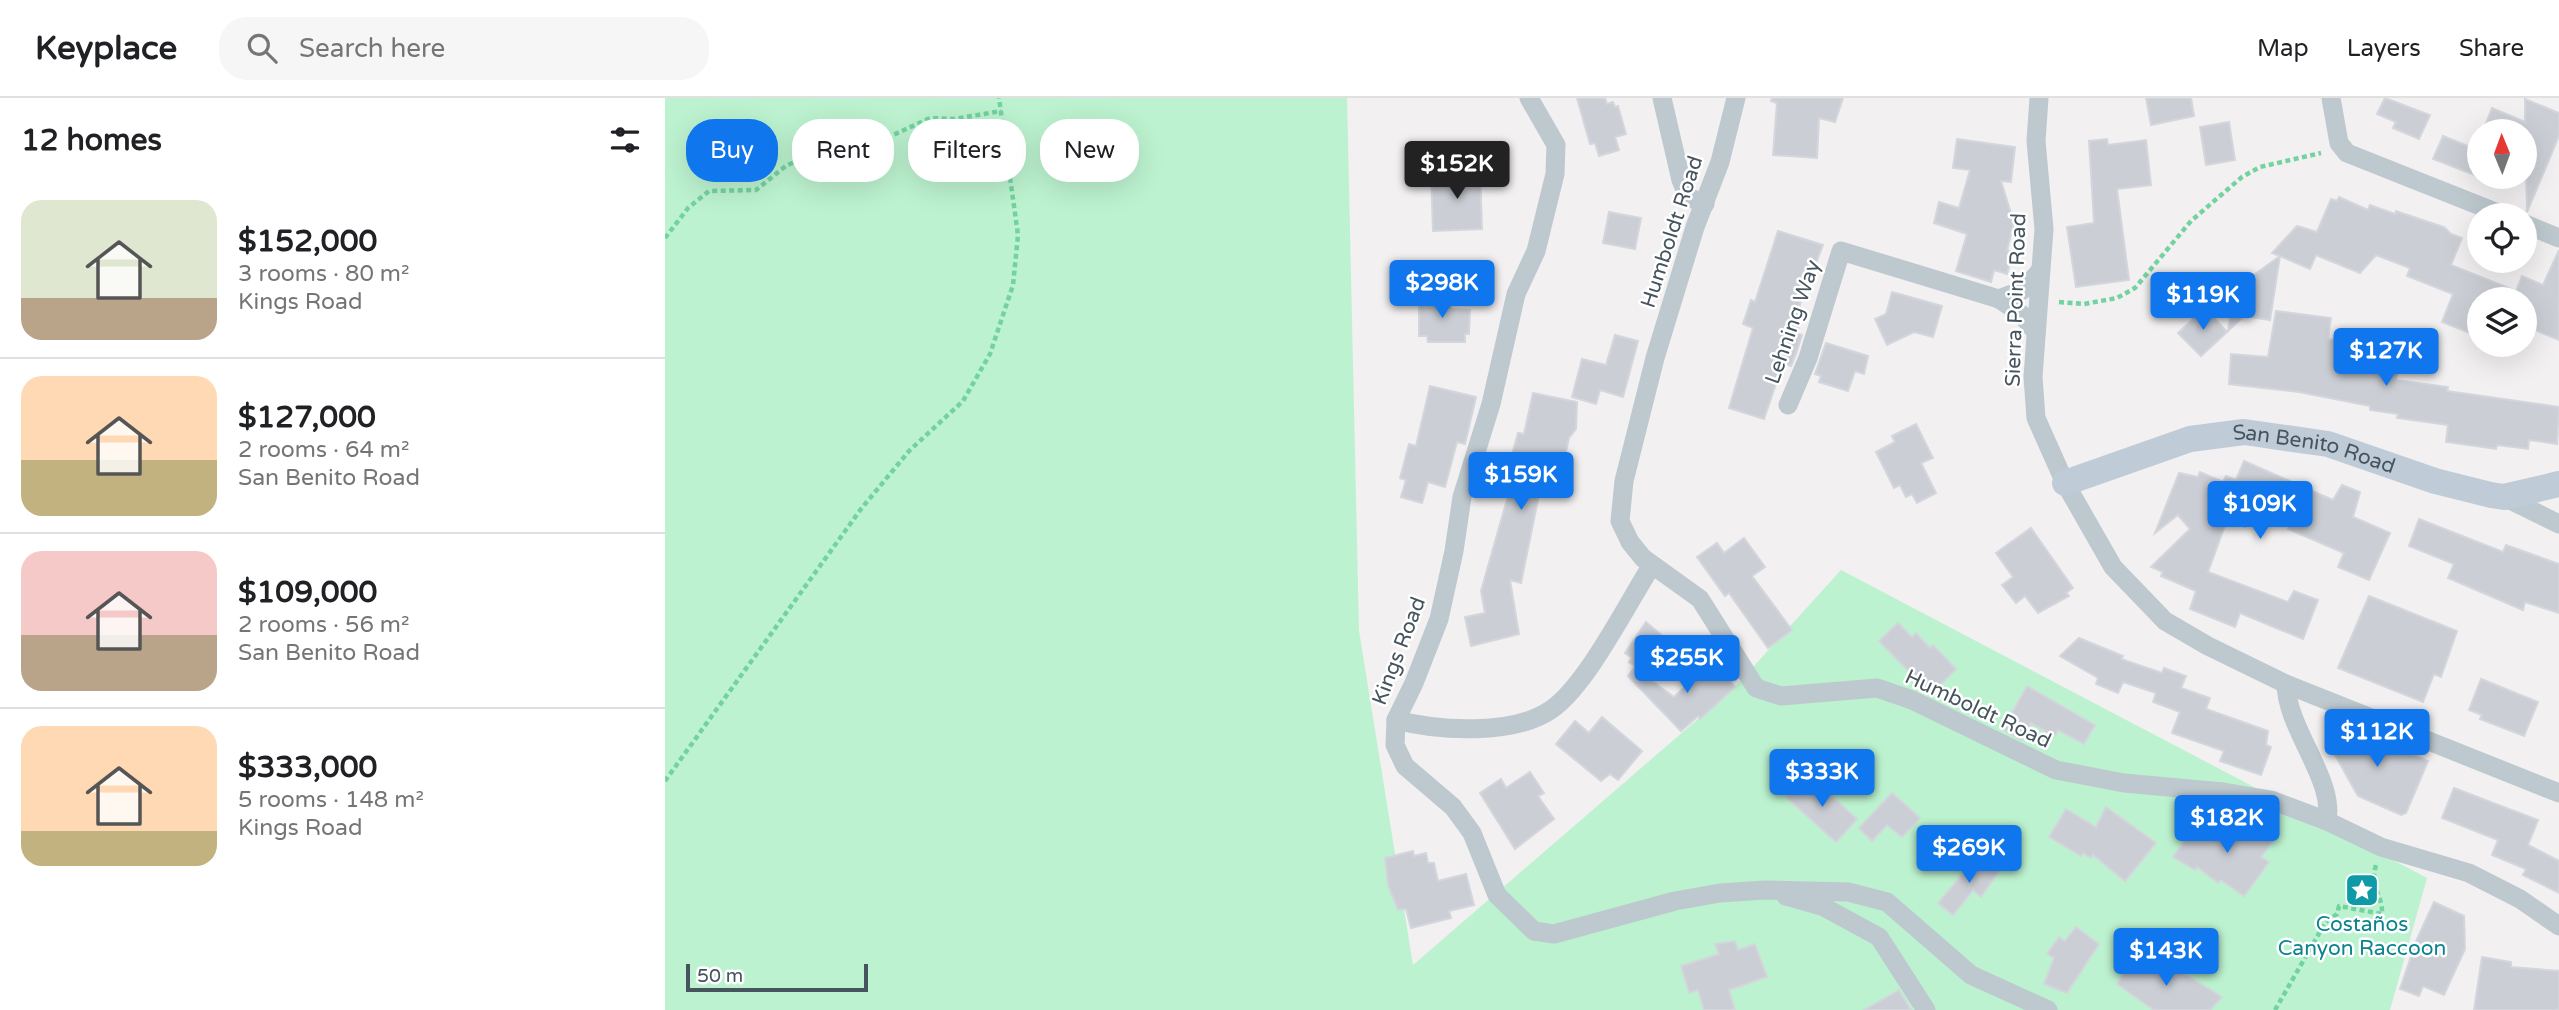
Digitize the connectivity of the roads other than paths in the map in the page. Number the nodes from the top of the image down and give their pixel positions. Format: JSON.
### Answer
{"nodes":[{"id":1,"x":1529,"y":98,"type":"edge"},
{"id":2,"x":1662,"y":98,"type":"edge"},
{"id":3,"x":1736,"y":98,"type":"edge"},
{"id":4,"x":2039,"y":98,"type":"edge"},
{"id":5,"x":2331,"y":98,"type":"edge"},
{"id":6,"x":2474,"y":203,"type":"edge"},
{"id":7,"x":1705,"y":204,"type":"junction"},
{"id":8,"x":2537,"y":230,"type":"edge"},
{"id":9,"x":2559,"y":238,"type":"edge"},
{"id":10,"x":2041,"y":271,"type":"junction"},
{"id":11,"x":1999,"y":299,"type":"junction"},
{"id":12,"x":2036,"y":332,"type":"junction"},
{"id":13,"x":1788,"y":405,"type":"dead end"},
{"id":14,"x":2065,"y":483,"type":"junction"},
{"id":15,"x":2559,"y":484,"type":"edge"},
{"id":16,"x":2504,"y":497,"type":"junction"},
{"id":17,"x":2559,"y":524,"type":"edge"},
{"id":18,"x":1652,"y":565,"type":"junction"},
{"id":19,"x":2286,"y":684,"type":"junction"},
{"id":20,"x":1396,"y":720,"type":"junction"},
{"id":21,"x":2559,"y":793,"type":"edge"},
{"id":22,"x":2327,"y":821,"type":"junction"},
{"id":23,"x":1765,"y":890,"type":"junction"},
{"id":24,"x":2559,"y":926,"type":"edge"},
{"id":25,"x":1926,"y":1010,"type":"edge"},
{"id":26,"x":2048,"y":1010,"type":"edge"}],
"edges":[{"from":1,"to":20,"type":"street","name":"Kings Road"},
{"from":2,"to":7,"type":"street"},
{"from":3,"to":7,"type":"street","name":"Humboldt Road"},
{"from":4,"to":10,"type":"street","name":"Sierra Point Road"},
{"from":5,"to":6,"type":"street"},
{"from":7,"to":18,"type":"street","name":"Humboldt Road"},
{"from":8,"to":9,"type":"street"},
{"from":10,"to":11,"type":"street"},
{"from":10,"to":12,"type":"street","name":"Sierra Point Road"},
{"from":11,"to":12,"type":"street","name":"Lehning Way"},
{"from":11,"to":13,"type":"street","name":"Lehning Way"},
{"from":12,"to":14,"type":"street","name":"Sierra Point Road"},
{"from":14,"to":16,"type":"street","name":"San Benito Road"},
{"from":14,"to":19,"type":"street","name":"Sierra Point Road"},
{"from":15,"to":16,"type":"street"},
{"from":16,"to":17,"type":"street","name":"San Benito Road"},
{"from":18,"to":20,"type":"street"},
{"from":18,"to":22,"type":"street","name":"Humboldt Road"},
{"from":19,"to":21,"type":"street","name":"Sierra Point Road"},
{"from":19,"to":22,"type":"street"},
{"from":20,"to":23,"type":"street","name":"Kings Road"},
{"from":22,"to":24,"type":"street","name":"Humboldt Road"},
{"from":23,"to":25,"type":"street"},
{"from":23,"to":26,"type":"street","name":"Kings Road"}]}
